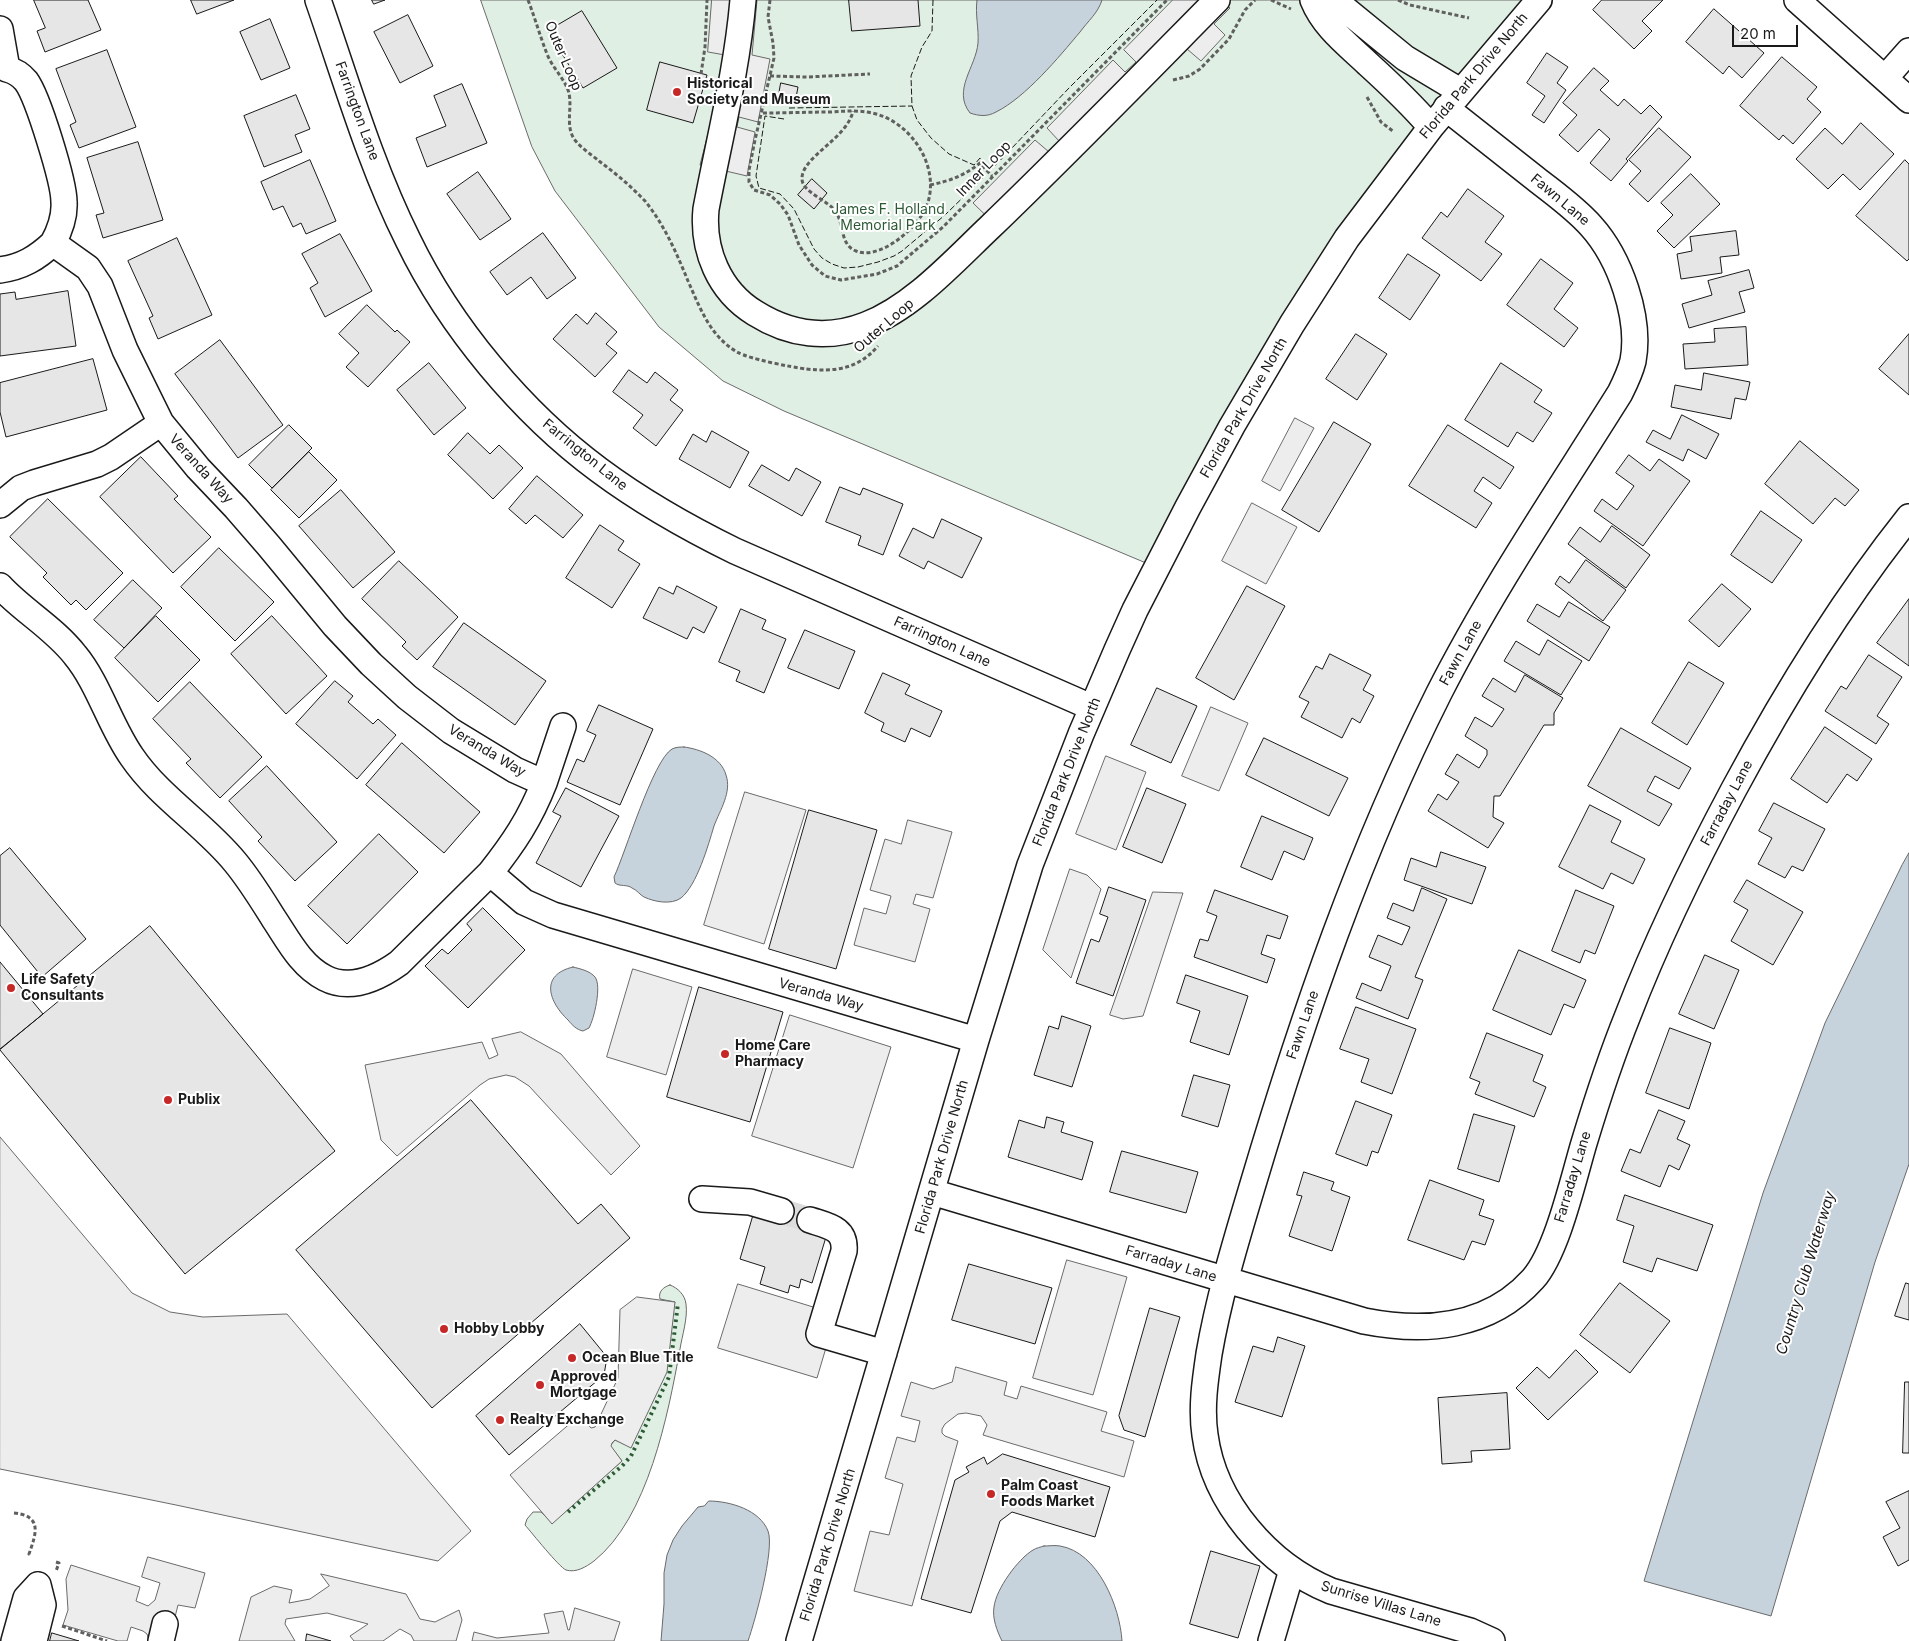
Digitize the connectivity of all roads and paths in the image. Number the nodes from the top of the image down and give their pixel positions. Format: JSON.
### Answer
{"nodes":[{"id":1,"x":318,"y":0,"type":"edge"},
{"id":2,"x":528,"y":0,"type":"edge"},
{"id":3,"x":707,"y":0,"type":"edge"},
{"id":4,"x":743,"y":0,"type":"edge"},
{"id":5,"x":770,"y":0,"type":"edge"},
{"id":6,"x":1167,"y":0,"type":"edge"},
{"id":7,"x":1217,"y":0,"type":"edge"},
{"id":8,"x":1254,"y":0,"type":"edge"},
{"id":9,"x":1271,"y":0,"type":"edge"},
{"id":10,"x":1313,"y":0,"type":"edge"},
{"id":11,"x":1334,"y":0,"type":"edge"},
{"id":12,"x":1398,"y":0,"type":"edge"},
{"id":13,"x":1539,"y":0,"type":"edge"},
{"id":14,"x":1797,"y":0,"type":"edge"},
{"id":15,"x":1290,"y":8,"type":"dead end"},
{"id":16,"x":1469,"y":18,"type":"dead end"},
{"id":17,"x":0,"y":28,"type":"edge"},
{"id":18,"x":1909,"y":51,"type":"edge"},
{"id":19,"x":4,"y":68,"type":"edge"},
{"id":20,"x":701,"y":74,"type":"dead end"},
{"id":21,"x":870,"y":74,"type":"dead end"},
{"id":22,"x":770,"y":76,"type":"junction"},
{"id":23,"x":1885,"y":78,"type":"junction"},
{"id":24,"x":1167,"y":83,"type":"dead end"},
{"id":25,"x":1453,"y":99,"type":"junction"},
{"id":26,"x":1909,"y":100,"type":"edge"},
{"id":27,"x":853,"y":111,"type":"junction"},
{"id":28,"x":763,"y":113,"type":"junction"},
{"id":29,"x":1431,"y":127,"type":"junction"},
{"id":30,"x":992,"y":176,"type":"junction"},
{"id":31,"x":930,"y":185,"type":"junction"},
{"id":32,"x":52,"y":243,"type":"junction"},
{"id":33,"x":0,"y":270,"type":"edge"},
{"id":34,"x":880,"y":344,"type":"dead end"},
{"id":35,"x":161,"y":422,"type":"junction"},
{"id":36,"x":0,"y":505,"type":"edge"},
{"id":37,"x":1909,"y":517,"type":"edge"},
{"id":38,"x":0,"y":586,"type":"edge"},
{"id":39,"x":1091,"y":708,"type":"junction"},
{"id":40,"x":563,"y":726,"type":"dead end"},
{"id":41,"x":544,"y":783,"type":"junction"},
{"id":42,"x":490,"y":873,"type":"junction"},
{"id":43,"x":976,"y":1040,"type":"junction"},
{"id":44,"x":932,"y":1192,"type":"junction"},
{"id":45,"x":702,"y":1199,"type":"dead end"},
{"id":46,"x":781,"y":1211,"type":"tunnel mouth"},
{"id":47,"x":810,"y":1220,"type":"tunnel mouth"},
{"id":48,"x":1224,"y":1280,"type":"junction"},
{"id":49,"x":884,"y":1353,"type":"junction"},
{"id":50,"x":14,"y":1513,"type":"dead end"},
{"id":51,"x":32,"y":1555,"type":"dead end"},
{"id":52,"x":1292,"y":1570,"type":"junction"},
{"id":53,"x":61,"y":1620,"type":"dead end"},
{"id":54,"x":14,"y":1641,"type":"edge"},
{"id":55,"x":34,"y":1641,"type":"edge"},
{"id":56,"x":107,"y":1641,"type":"edge"},
{"id":57,"x":799,"y":1641,"type":"edge"},
{"id":58,"x":1271,"y":1641,"type":"edge"},
{"id":59,"x":1492,"y":1641,"type":"edge"}],
"edges":[{"from":1,"to":39,"type":"street","name":"Farrington Lane"},
{"from":2,"to":34,"type":"path","name":"Outer Loop"},
{"from":3,"to":20,"type":"path"},
{"from":4,"to":7,"type":"street"},
{"from":5,"to":22,"type":"path","name":"Inner Loop"},
{"from":6,"to":30,"type":"path","name":"Inner Loop"},
{"from":8,"to":24,"type":"path"},
{"from":9,"to":15,"type":"path"},
{"from":10,"to":29,"type":"street"},
{"from":11,"to":25,"type":"street","name":"Fawn Lane"},
{"from":12,"to":16,"type":"path"},
{"from":13,"to":25,"type":"street","name":"Florida Park Drive North"},
{"from":14,"to":23,"type":"street"},
{"from":17,"to":19,"type":"street"},
{"from":18,"to":23,"type":"street"},
{"from":19,"to":32,"type":"street"},
{"from":21,"to":22,"type":"path"},
{"from":22,"to":28,"type":"path","name":"Inner Loop"},
{"from":23,"to":26,"type":"street"},
{"from":25,"to":29,"type":"street","name":"Florida Park Drive North"},
{"from":25,"to":48,"type":"street","name":"Fawn Lane"},
{"from":27,"to":28,"type":"path"},
{"from":27,"to":31,"type":"path"},
{"from":27,"to":31,"type":"path"},
{"from":28,"to":30,"type":"path","name":"Inner Loop"},
{"from":29,"to":39,"type":"street","name":"Florida Park Drive North"},
{"from":30,"to":31,"type":"path"},
{"from":32,"to":33,"type":"street"},
{"from":32,"to":35,"type":"street","name":"Veranda Way"},
{"from":35,"to":36,"type":"street"},
{"from":35,"to":41,"type":"street","name":"Veranda Way"},
{"from":37,"to":48,"type":"street","name":"Farraday Lane"},
{"from":38,"to":42,"type":"street"},
{"from":39,"to":43,"type":"street","name":"Florida Park Drive North"},
{"from":40,"to":41,"type":"street","name":"Veranda Way"},
{"from":41,"to":42,"type":"street","name":"Veranda Way"},
{"from":42,"to":43,"type":"street","name":"Veranda Way"},
{"from":43,"to":44,"type":"street","name":"Florida Park Drive North"},
{"from":44,"to":48,"type":"street","name":"Farraday Lane"},
{"from":44,"to":49,"type":"street","name":"Florida Park Drive North"},
{"from":45,"to":46,"type":"street"},
{"from":47,"to":49,"type":"street"},
{"from":48,"to":52,"type":"street","name":"Sunrise Villas Lane"},
{"from":49,"to":57,"type":"street","name":"Florida Park Drive North"},
{"from":50,"to":51,"type":"path"},
{"from":52,"to":58,"type":"street"},
{"from":52,"to":59,"type":"street","name":"Sunrise Villas Lane"},
{"from":53,"to":56,"type":"path"},
{"from":54,"to":55,"type":"street"}]}
